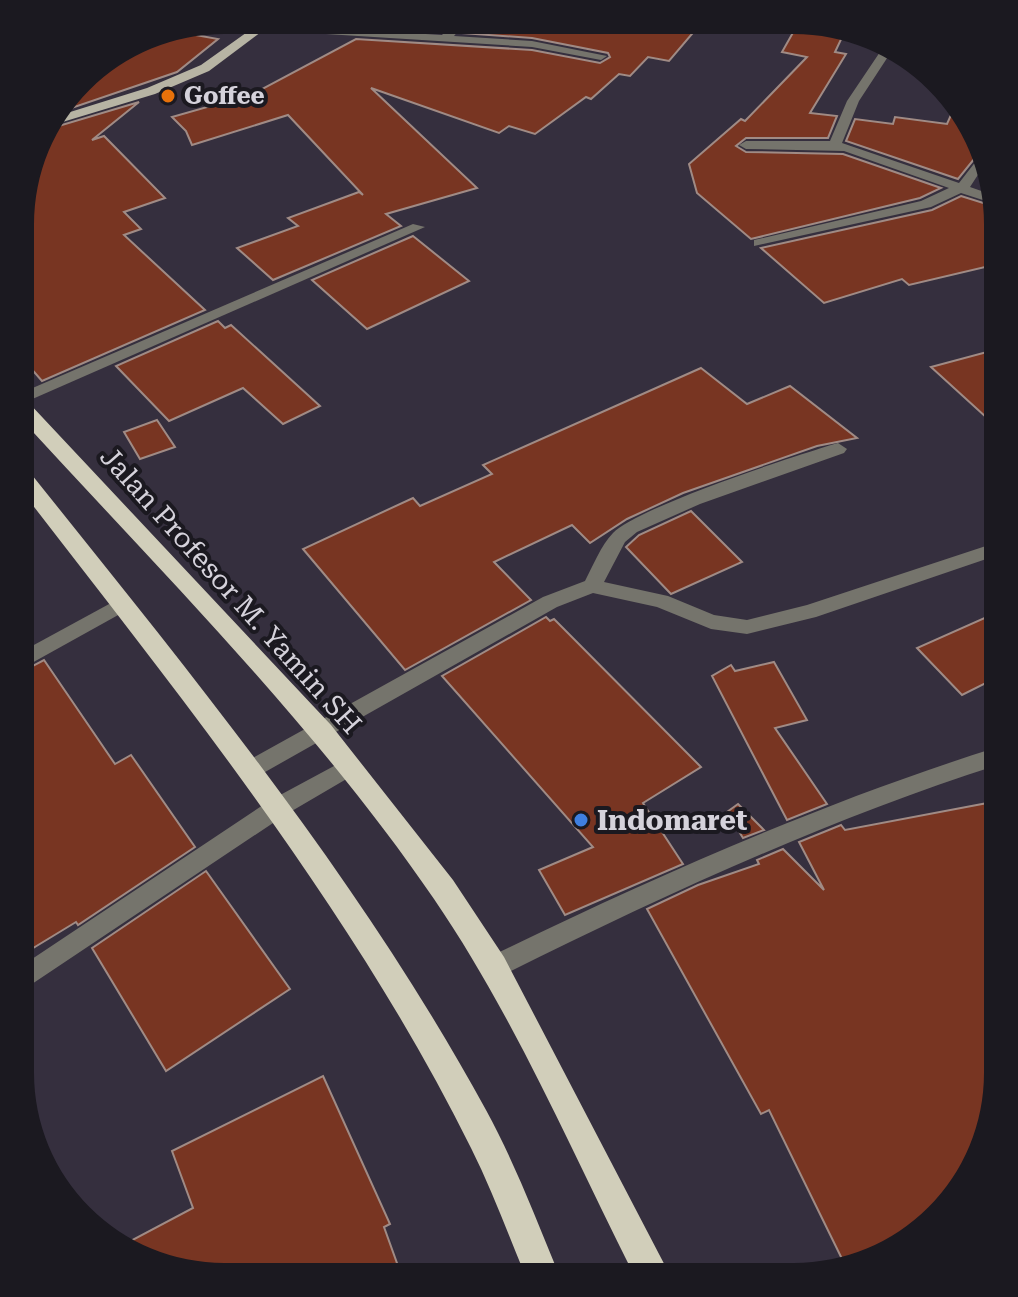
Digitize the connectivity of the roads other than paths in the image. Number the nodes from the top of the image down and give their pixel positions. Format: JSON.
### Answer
{"nodes":[{"id":1,"x":253,"y":34,"type":"edge"},
{"id":2,"x":378,"y":34,"type":"edge"},
{"id":3,"x":449,"y":34,"type":"edge"},
{"id":4,"x":444,"y":40,"type":"junction"},
{"id":5,"x":601,"y":56,"type":"dead end"},
{"id":6,"x":883,"y":57,"type":"edge"},
{"id":7,"x":67,"y":117,"type":"edge"},
{"id":8,"x":746,"y":145,"type":"dead end"},
{"id":9,"x":835,"y":145,"type":"junction"},
{"id":10,"x":976,"y":168,"type":"edge"},
{"id":11,"x":963,"y":187,"type":"junction"},
{"id":12,"x":981,"y":195,"type":"edge"},
{"id":13,"x":418,"y":227,"type":"dead end"},
{"id":14,"x":759,"y":243,"type":"dead end"},
{"id":15,"x":34,"y":393,"type":"edge"},
{"id":16,"x":34,"y":420,"type":"edge"},
{"id":17,"x":838,"y":449,"type":"dead end"},
{"id":18,"x":34,"y":492,"type":"edge"},
{"id":19,"x":984,"y":553,"type":"edge"},
{"id":20,"x":592,"y":586,"type":"junction"},
{"id":21,"x":122,"y":604,"type":"junction"},
{"id":22,"x":34,"y":654,"type":"edge"},
{"id":23,"x":322,"y":732,"type":"junction"},
{"id":24,"x":984,"y":760,"type":"edge"},
{"id":25,"x":347,"y":768,"type":"junction"},
{"id":26,"x":250,"y":770,"type":"junction"},
{"id":27,"x":277,"y":808,"type":"junction"},
{"id":28,"x":494,"y":967,"type":"junction"},
{"id":29,"x":34,"y":972,"type":"edge"},
{"id":30,"x":537,"y":1263,"type":"edge"},
{"id":31,"x":647,"y":1263,"type":"edge"}],
"edges":[{"from":1,"to":7,"type":"main road"},
{"from":2,"to":4,"type":"street"},
{"from":3,"to":4,"type":"street"},
{"from":4,"to":5,"type":"street"},
{"from":6,"to":9,"type":"street"},
{"from":8,"to":9,"type":"street"},
{"from":9,"to":11,"type":"street"},
{"from":10,"to":11,"type":"street"},
{"from":11,"to":12,"type":"street"},
{"from":11,"to":14,"type":"street"},
{"from":13,"to":15,"type":"street"},
{"from":16,"to":23,"type":"highway","name":"Jalan Profesor M. Yamin SH"},
{"from":17,"to":20,"type":"street"},
{"from":18,"to":21,"type":"highway"},
{"from":19,"to":20,"type":"street"},
{"from":20,"to":23,"type":"street"},
{"from":21,"to":22,"type":"street"},
{"from":21,"to":26,"type":"highway"},
{"from":23,"to":25,"type":"highway","name":"Jalan Profesor M. Yamin SH"},
{"from":23,"to":26,"type":"street"},
{"from":24,"to":28,"type":"street"},
{"from":25,"to":27,"type":"street"},
{"from":25,"to":28,"type":"highway","name":"Jalan Profesor M. Yamin SH"},
{"from":26,"to":27,"type":"highway"},
{"from":27,"to":29,"type":"street"},
{"from":27,"to":30,"type":"highway"},
{"from":28,"to":31,"type":"highway","name":"Jalan Profesor M. Yamin SH"}]}
